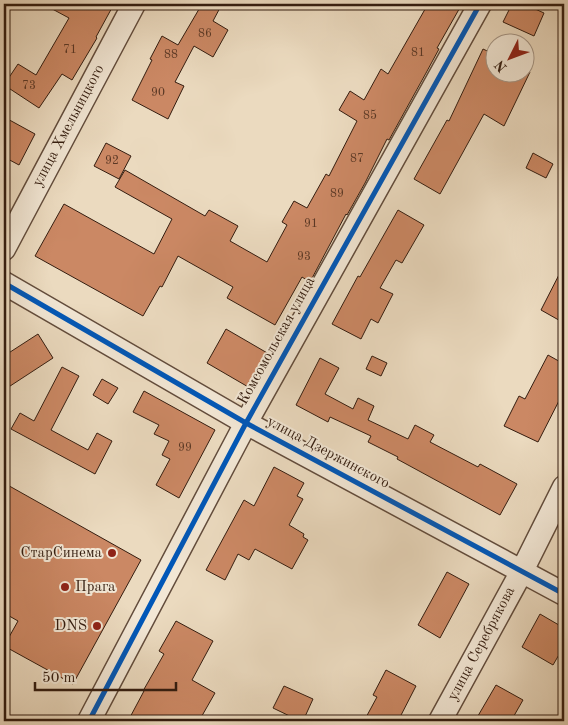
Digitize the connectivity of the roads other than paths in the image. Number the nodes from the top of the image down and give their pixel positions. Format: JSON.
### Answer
{"nodes":[{"id":1,"x":134,"y":4,"type":"edge"},
{"id":2,"x":480,"y":4,"type":"edge"},
{"id":3,"x":4,"y":249,"type":"edge"},
{"id":4,"x":4,"y":283,"type":"edge"},
{"id":5,"x":246,"y":423,"type":"junction"},
{"id":6,"x":564,"y":487,"type":"edge"},
{"id":7,"x":522,"y":571,"type":"junction"},
{"id":8,"x":564,"y":594,"type":"edge"},
{"id":9,"x":89,"y":721,"type":"edge"},
{"id":10,"x":440,"y":721,"type":"edge"}],
"edges":[{"from":1,"to":3,"type":"street","name":"улица Хмельницкого"},
{"from":2,"to":5,"type":"street","name":"Комсомольская улица"},
{"from":4,"to":5,"type":"street","name":"улица Дзержинского"},
{"from":5,"to":7,"type":"street","name":"улица Дзержинского"},
{"from":5,"to":9,"type":"street","name":"Комсомольская улица"},
{"from":6,"to":7,"type":"street","name":"улица Серебрякова"},
{"from":7,"to":8,"type":"street","name":"улица Дзержинского"},
{"from":7,"to":10,"type":"street","name":"улица Серебрякова"}]}
